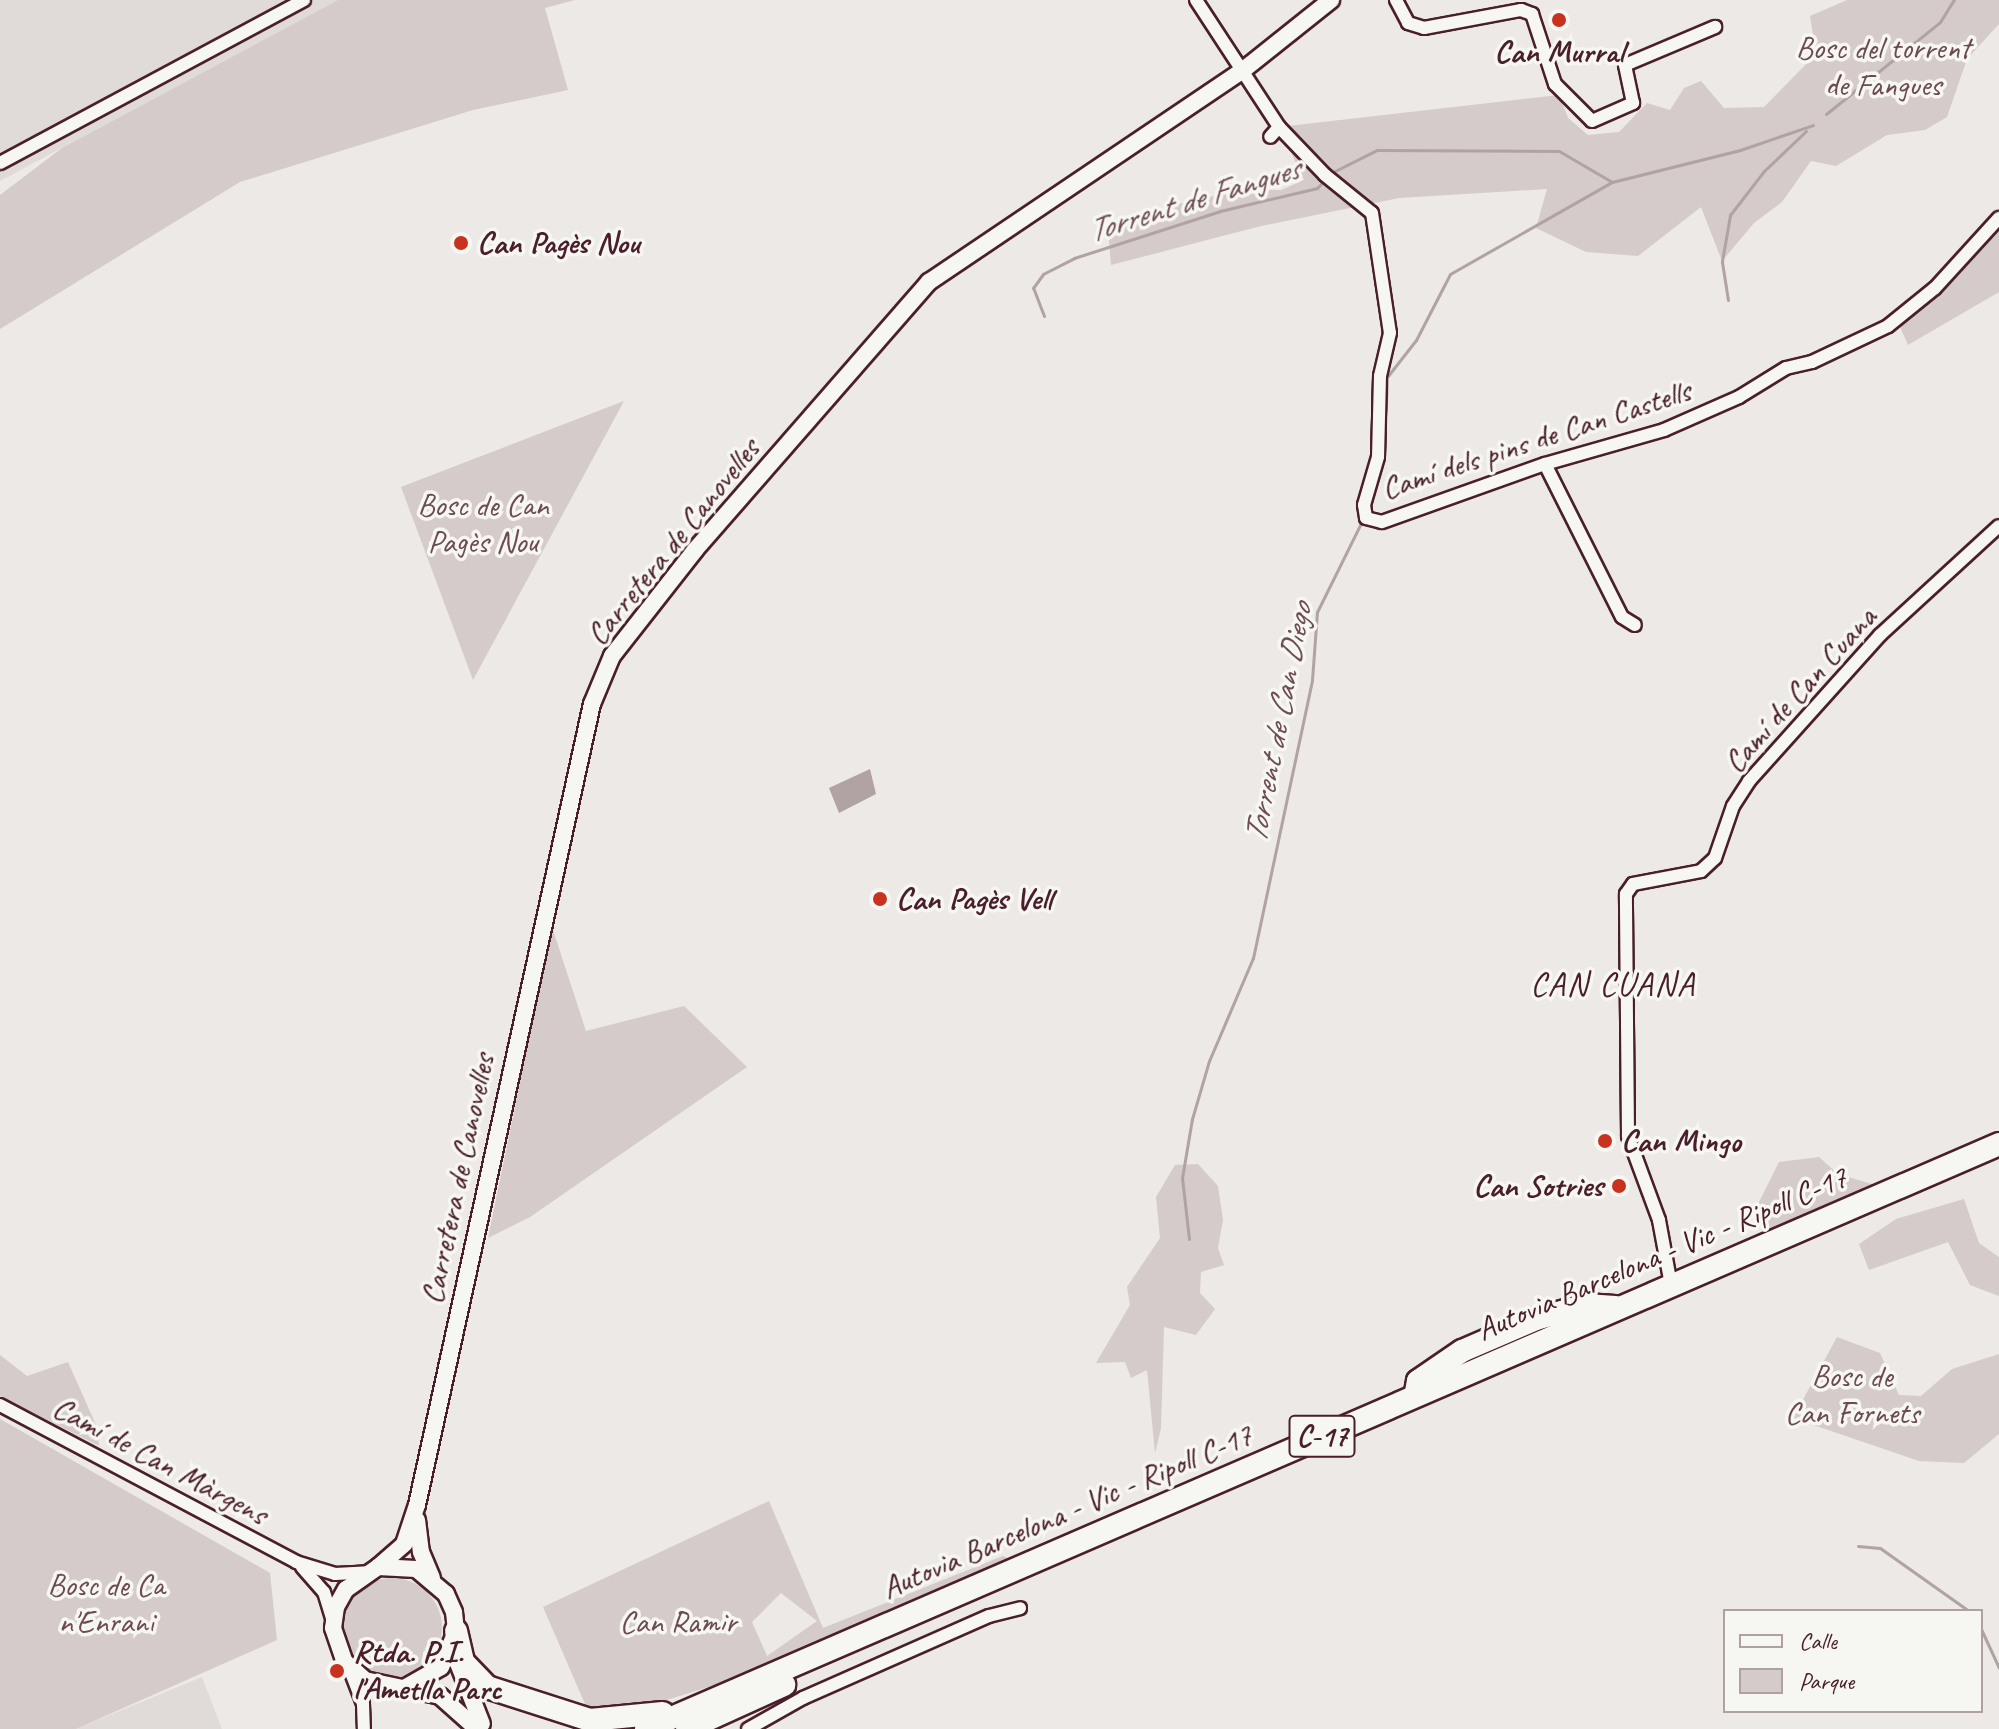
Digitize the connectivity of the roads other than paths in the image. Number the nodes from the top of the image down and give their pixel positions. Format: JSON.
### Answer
{"nodes":[{"id":1,"x":304,"y":0,"type":"edge"},
{"id":2,"x":1196,"y":0,"type":"edge"},
{"id":3,"x":1331,"y":0,"type":"edge"},
{"id":4,"x":1396,"y":0,"type":"edge"},
{"id":5,"x":1715,"y":27,"type":"dead end"},
{"id":6,"x":1242,"y":71,"type":"junction"},
{"id":7,"x":0,"y":163,"type":"edge"},
{"id":8,"x":1999,"y":218,"type":"edge"},
{"id":9,"x":1545,"y":464,"type":"junction"},
{"id":10,"x":1999,"y":526,"type":"edge"},
{"id":11,"x":1635,"y":625,"type":"dead end"},
{"id":12,"x":1999,"y":1144,"type":"edge"},
{"id":13,"x":1999,"y":1159,"type":"edge"},
{"id":14,"x":1671,"y":1285,"type":"junction"},
{"id":15,"x":0,"y":1405,"type":"edge"},
{"id":16,"x":417,"y":1505,"type":"junction"},
{"id":17,"x":296,"y":1562,"type":"junction"},
{"id":18,"x":374,"y":1569,"type":"junction"},
{"id":19,"x":433,"y":1579,"type":"junction"},
{"id":20,"x":1020,"y":1608,"type":"dead end"},
{"id":21,"x":333,"y":1628,"type":"junction"},
{"id":22,"x":454,"y":1638,"type":"junction"},
{"id":23,"x":348,"y":1667,"type":"junction"},
{"id":24,"x":406,"y":1687,"type":"junction"},
{"id":25,"x":766,"y":1693,"type":"junction"},
{"id":26,"x":722,"y":1696,"type":"junction"},
{"id":27,"x":364,"y":1729,"type":"edge"},
{"id":28,"x":477,"y":1729,"type":"edge"},
{"id":29,"x":484,"y":1729,"type":"edge"},
{"id":30,"x":646,"y":1729,"type":"edge"},
{"id":31,"x":687,"y":1729,"type":"edge"},
{"id":32,"x":706,"y":1729,"type":"edge"},
{"id":33,"x":748,"y":1729,"type":"edge"}],
"edges":[{"from":1,"to":7,"type":"street"},
{"from":2,"to":6,"type":"street","name":"Camí dels pins de Can Castells"},
{"from":3,"to":6,"type":"street","name":"Carretera de Canovelles"},
{"from":4,"to":5,"type":"street"},
{"from":6,"to":9,"type":"street","name":"Camí dels pins de Can Castells"},
{"from":6,"to":16,"type":"street","name":"Carretera de Canovelles"},
{"from":8,"to":9,"type":"street","name":"Camí dels pins de Can Castells"},
{"from":9,"to":11,"type":"street"},
{"from":10,"to":14,"type":"street","name":"Camí de Can Cuana"},
{"from":12,"to":14,"type":"highway","name":"Autovia Barcelona - Vic - Ripoll C-17"},
{"from":13,"to":25,"type":"highway","name":"Autovia Barcelona - Vic - Ripoll C-17","number":"C-17"},
{"from":14,"to":26,"type":"highway","name":"Autovia Barcelona - Vic - Ripoll C-17","number":"C-17"},
{"from":15,"to":17,"type":"street","name":"Camí de Can Màrgens"},
{"from":16,"to":18,"type":"street","name":"Carretera de Canovelles"},
{"from":16,"to":19,"type":"street","name":"Carretera de Canovelles"},
{"from":17,"to":18,"type":"street","name":"Camí de Can Màrgens"},
{"from":17,"to":21,"type":"street","name":"Camí de Can Màrgens"},
{"from":18,"to":19,"type":"street"},
{"from":18,"to":21,"type":"street"},
{"from":19,"to":22,"type":"street"},
{"from":20,"to":33,"type":"street"},
{"from":21,"to":23,"type":"street"},
{"from":22,"to":24,"type":"street"},
{"from":22,"to":26,"type":"highway"},
{"from":22,"to":29,"type":"street"},
{"from":23,"to":24,"type":"street"},
{"from":23,"to":27,"type":"street"},
{"from":24,"to":28,"type":"street"},
{"from":25,"to":31,"type":"highway","name":"Autovia Barcelona - Vic - Ripoll C-17","number":"C-17"},
{"from":25,"to":32,"type":"highway"},
{"from":26,"to":30,"type":"highway","name":"Autovia Barcelona - Vic - Ripoll C-17"}]}
